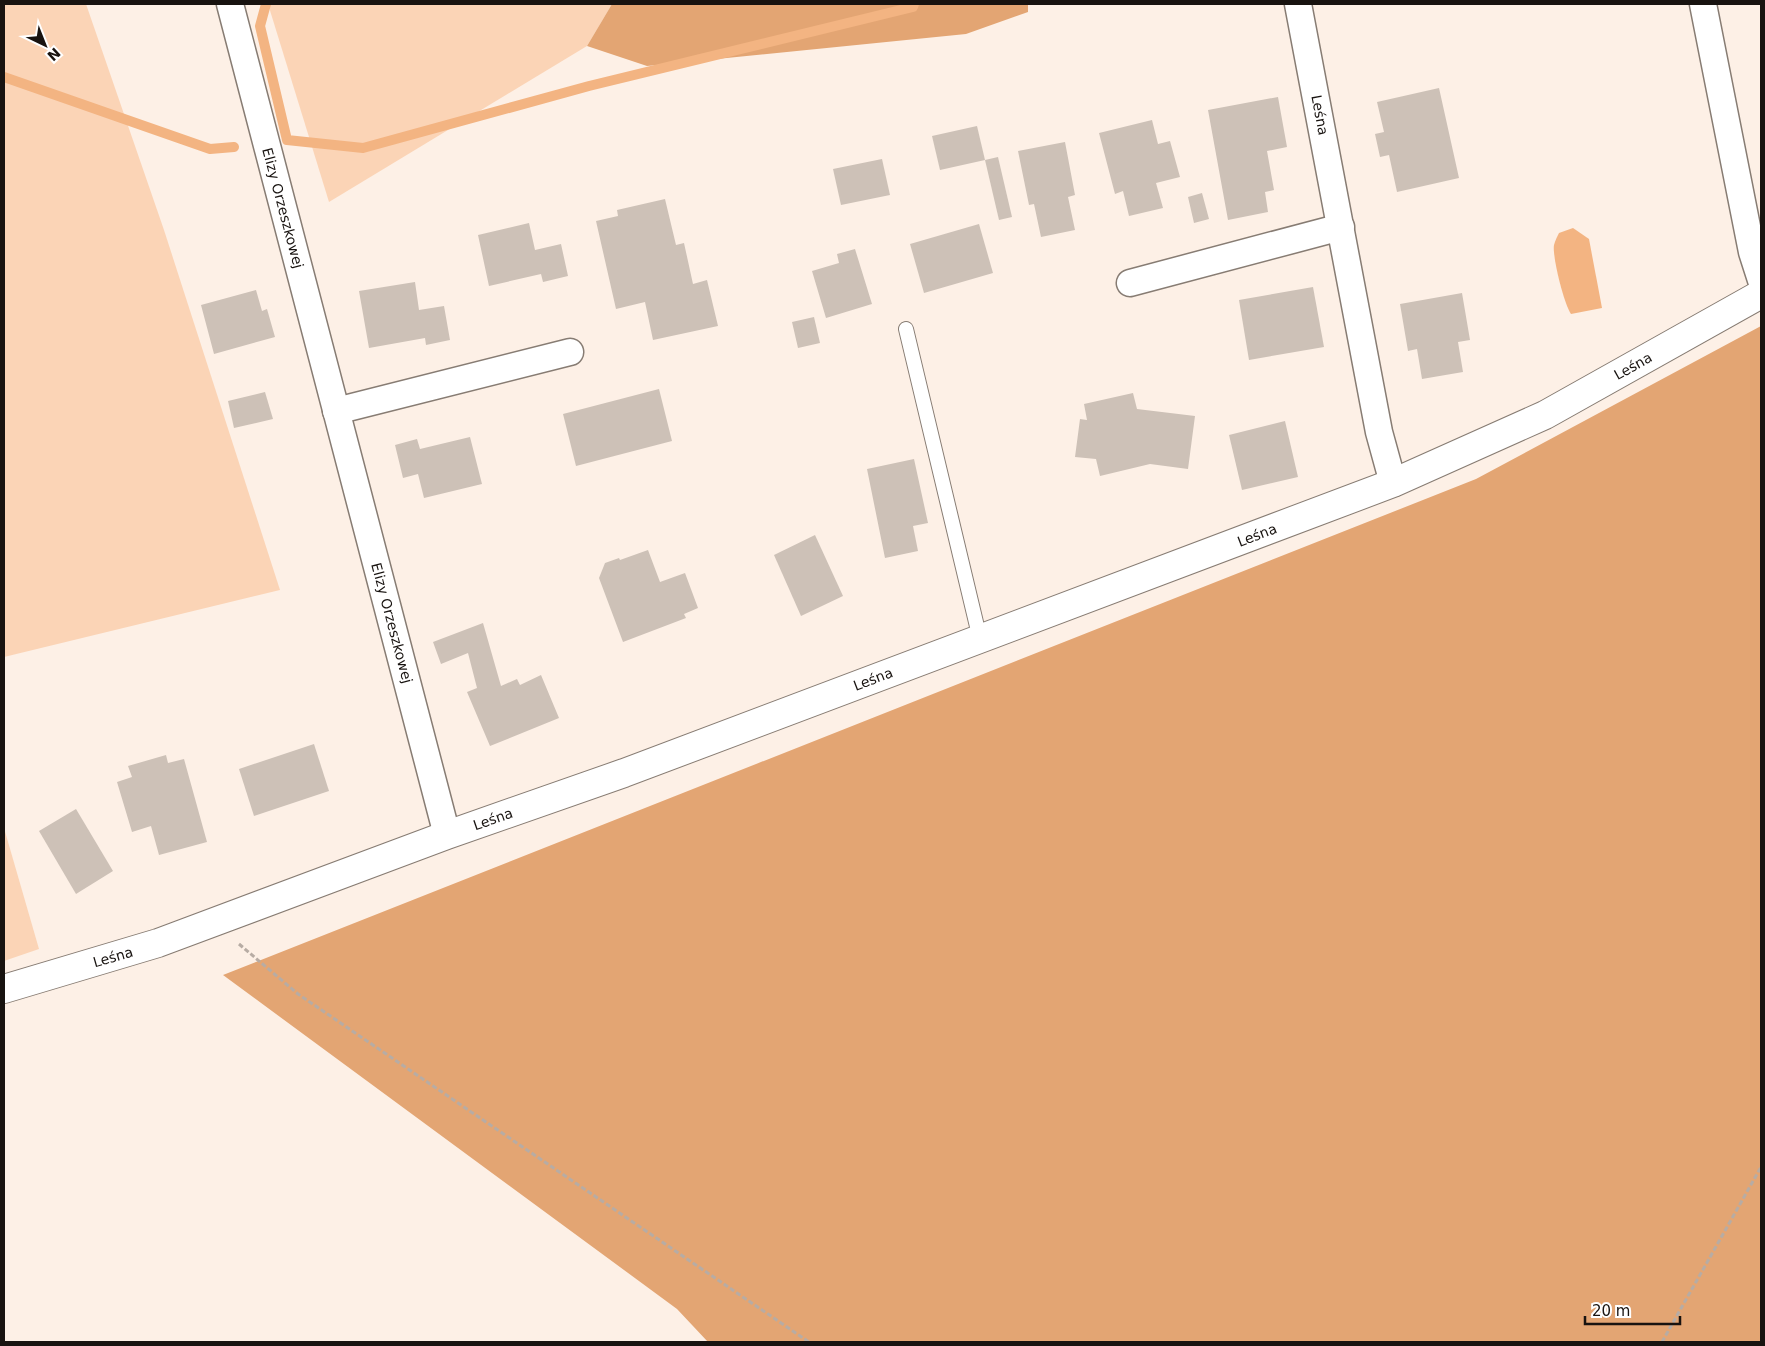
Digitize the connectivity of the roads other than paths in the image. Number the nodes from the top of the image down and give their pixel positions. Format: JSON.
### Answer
{"nodes":[{"id":1,"x":230,"y":4,"type":"edge"},
{"id":2,"x":1298,"y":4,"type":"edge"},
{"id":3,"x":1703,"y":4,"type":"edge"},
{"id":4,"x":1341,"y":227,"type":"junction"},
{"id":5,"x":1761,"y":280,"type":"edge"},
{"id":6,"x":1130,"y":283,"type":"dead end"},
{"id":7,"x":1761,"y":294,"type":"edge"},
{"id":8,"x":906,"y":329,"type":"dead end"},
{"id":9,"x":570,"y":352,"type":"dead end"},
{"id":10,"x":336,"y":412,"type":"junction"},
{"id":11,"x":1393,"y":483,"type":"junction"},
{"id":12,"x":980,"y":639,"type":"junction"},
{"id":13,"x":447,"y":835,"type":"junction"},
{"id":14,"x":4,"y":989,"type":"edge"}],
"edges":[{"from":1,"to":10,"type":"street","name":"Elizy Orzeszkowej"},
{"from":2,"to":4,"type":"street","name":"Leśna"},
{"from":3,"to":5,"type":"street"},
{"from":4,"to":6,"type":"street"},
{"from":4,"to":11,"type":"street","name":"Leśna"},
{"from":7,"to":11,"type":"street","name":"Leśna"},
{"from":8,"to":12,"type":"lane"},
{"from":9,"to":10,"type":"street"},
{"from":10,"to":13,"type":"street","name":"Elizy Orzeszkowej"},
{"from":11,"to":12,"type":"street","name":"Leśna"},
{"from":12,"to":13,"type":"street","name":"Leśna"},
{"from":13,"to":14,"type":"street","name":"Leśna"}]}
